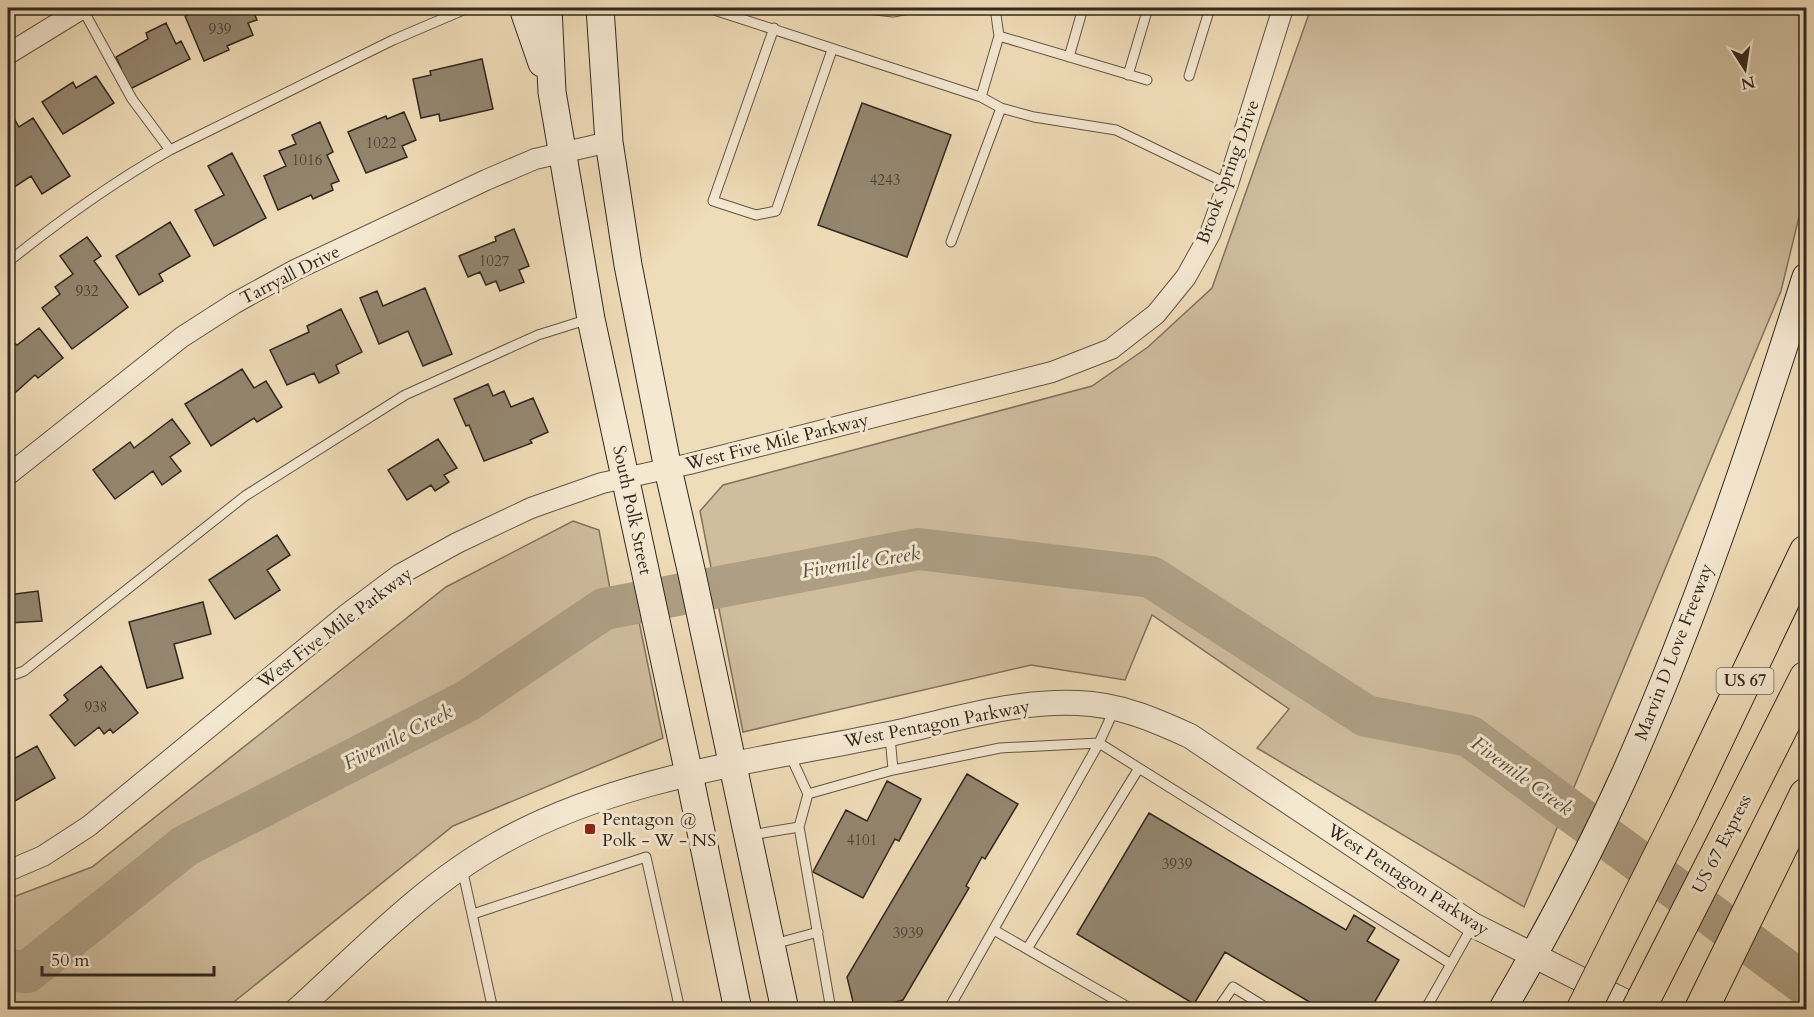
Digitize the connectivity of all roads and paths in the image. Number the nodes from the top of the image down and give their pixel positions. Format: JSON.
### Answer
{"nodes":[{"id":1,"x":83,"y":8,"type":"edge"},
{"id":2,"x":468,"y":8,"type":"edge"},
{"id":3,"x":522,"y":8,"type":"edge"},
{"id":4,"x":548,"y":8,"type":"edge"},
{"id":5,"x":600,"y":8,"type":"edge"},
{"id":6,"x":708,"y":8,"type":"edge"},
{"id":7,"x":858,"y":8,"type":"edge"},
{"id":8,"x":914,"y":8,"type":"edge"},
{"id":9,"x":995,"y":8,"type":"edge"},
{"id":10,"x":1083,"y":8,"type":"edge"},
{"id":11,"x":1149,"y":8,"type":"edge"},
{"id":12,"x":1210,"y":8,"type":"edge"},
{"id":13,"x":1283,"y":8,"type":"edge"},
{"id":14,"x":774,"y":28,"type":"junction"},
{"id":15,"x":999,"y":36,"type":"junction"},
{"id":16,"x":832,"y":50,"type":"junction"},
{"id":17,"x":8,"y":54,"type":"edge"},
{"id":18,"x":1069,"y":57,"type":"junction"},
{"id":19,"x":1128,"y":75,"type":"junction"},
{"id":20,"x":1189,"y":76,"type":"dead end"},
{"id":21,"x":1146,"y":80,"type":"dead end"},
{"id":22,"x":552,"y":92,"type":"junction"},
{"id":23,"x":981,"y":97,"type":"junction"},
{"id":24,"x":1001,"y":108,"type":"junction"},
{"id":25,"x":609,"y":142,"type":"junction"},
{"id":26,"x":170,"y":150,"type":"junction"},
{"id":27,"x":562,"y":152,"type":"junction"},
{"id":28,"x":1228,"y":184,"type":"junction"},
{"id":29,"x":951,"y":242,"type":"dead end"},
{"id":30,"x":8,"y":262,"type":"edge"},
{"id":31,"x":1806,"y":277,"type":"edge"},
{"id":32,"x":591,"y":319,"type":"junction"},
{"id":33,"x":1052,"y":372,"type":"joint"},
{"id":34,"x":668,"y":469,"type":"junction"},
{"id":35,"x":8,"y":475,"type":"edge"},
{"id":36,"x":625,"y":478,"type":"junction"},
{"id":37,"x":1806,"y":552,"type":"edge"},
{"id":38,"x":8,"y":677,"type":"edge"},
{"id":39,"x":1806,"y":678,"type":"edge"},
{"id":40,"x":1114,"y":708,"type":"junction"},
{"id":41,"x":890,"y":734,"type":"junction"},
{"id":42,"x":1099,"y":743,"type":"junction"},
{"id":43,"x":789,"y":753,"type":"junction"},
{"id":44,"x":733,"y":765,"type":"junction"},
{"id":45,"x":1139,"y":768,"type":"junction"},
{"id":46,"x":893,"y":770,"type":"junction"},
{"id":47,"x":689,"y":774,"type":"junction"},
{"id":48,"x":808,"y":794,"type":"junction"},
{"id":49,"x":1806,"y":795,"type":"edge"},
{"id":50,"x":800,"y":827,"type":"junction"},
{"id":51,"x":748,"y":836,"type":"junction"},
{"id":52,"x":462,"y":867,"type":"junction"},
{"id":53,"x":8,"y":871,"type":"edge"},
{"id":54,"x":473,"y":914,"type":"junction"},
{"id":55,"x":1473,"y":926,"type":"junction"},
{"id":56,"x":994,"y":930,"type":"junction"},
{"id":57,"x":818,"y":932,"type":"junction"},
{"id":58,"x":771,"y":944,"type":"junction"},
{"id":59,"x":1027,"y":949,"type":"junction"},
{"id":60,"x":1533,"y":956,"type":"junction"},
{"id":61,"x":1451,"y":964,"type":"junction"},
{"id":62,"x":297,"y":1010,"type":"edge"},
{"id":63,"x":493,"y":1010,"type":"edge"},
{"id":64,"x":680,"y":1010,"type":"edge"},
{"id":65,"x":738,"y":1010,"type":"edge"},
{"id":66,"x":785,"y":1010,"type":"edge"},
{"id":67,"x":831,"y":1010,"type":"edge"},
{"id":68,"x":948,"y":1010,"type":"edge"},
{"id":69,"x":1133,"y":1010,"type":"edge"},
{"id":70,"x":1217,"y":1010,"type":"edge"},
{"id":71,"x":1270,"y":1010,"type":"edge"},
{"id":72,"x":1425,"y":1010,"type":"edge"},
{"id":73,"x":1502,"y":1010,"type":"edge"},
{"id":74,"x":1583,"y":1010,"type":"edge"},
{"id":75,"x":1640,"y":1010,"type":"edge"},
{"id":76,"x":1701,"y":1010,"type":"edge"}],
"edges":[{"from":1,"to":17,"type":"street"},
{"from":1,"to":26,"type":"lane"},
{"from":2,"to":26,"type":"lane"},
{"from":3,"to":22,"type":"main road"},
{"from":4,"to":22,"type":"main road","name":"South Polk Street"},
{"from":5,"to":25,"type":"main road"},
{"from":6,"to":14,"type":"lane"},
{"from":7,"to":8,"type":"lane"},
{"from":9,"to":15,"type":"lane"},
{"from":10,"to":18,"type":"lane"},
{"from":11,"to":19,"type":"lane"},
{"from":12,"to":20,"type":"lane"},
{"from":13,"to":28,"type":"street","name":"Brook Spring Drive"},
{"from":14,"to":16,"type":"lane"},
{"from":14,"to":16,"type":"lane"},
{"from":15,"to":18,"type":"lane"},
{"from":15,"to":23,"type":"lane"},
{"from":16,"to":23,"type":"lane"},
{"from":18,"to":19,"type":"lane"},
{"from":19,"to":21,"type":"lane"},
{"from":22,"to":27,"type":"main road","name":"South Polk Street"},
{"from":23,"to":24,"type":"lane"},
{"from":24,"to":28,"type":"lane"},
{"from":24,"to":29,"type":"lane"},
{"from":25,"to":27,"type":"street","name":"Tarryall Drive"},
{"from":25,"to":34,"type":"main road"},
{"from":26,"to":30,"type":"lane"},
{"from":27,"to":32,"type":"main road","name":"South Polk Street"},
{"from":27,"to":35,"type":"street","name":"Tarryall Drive"},
{"from":28,"to":33,"type":"street","name":"Brook Spring Drive"},
{"from":31,"to":60,"type":"main road","name":"Marvin D Love Freeway"},
{"from":32,"to":36,"type":"main road","name":"South Polk Street"},
{"from":32,"to":38,"type":"lane"},
{"from":33,"to":34,"type":"street","name":"West Five Mile Parkway"},
{"from":34,"to":36,"type":"street","name":"West Five Mile Parkway"},
{"from":34,"to":44,"type":"main road"},
{"from":36,"to":47,"type":"main road","name":"South Polk Street"},
{"from":36,"to":53,"type":"street","name":"West Five Mile Parkway"},
{"from":37,"to":74,"type":"highway","number":"US 67","bridge":true},
{"from":39,"to":75,"type":"highway","name":"US 67 Express","bridge":true},
{"from":40,"to":41,"type":"street","name":"West Pentagon Parkway"},
{"from":40,"to":42,"type":"lane"},
{"from":40,"to":55,"type":"street","name":"West Pentagon Parkway"},
{"from":41,"to":43,"type":"street","name":"West Pentagon Parkway"},
{"from":41,"to":46,"type":"lane"},
{"from":42,"to":45,"type":"lane"},
{"from":42,"to":46,"type":"lane"},
{"from":42,"to":56,"type":"lane"},
{"from":43,"to":44,"type":"street","name":"West Pentagon Parkway"},
{"from":43,"to":48,"type":"lane"},
{"from":44,"to":47,"type":"street","name":"West Pentagon Parkway"},
{"from":44,"to":51,"type":"main road"},
{"from":45,"to":59,"type":"lane"},
{"from":45,"to":61,"type":"lane"},
{"from":46,"to":48,"type":"lane"},
{"from":47,"to":52,"type":"street","name":"West Pentagon Parkway"},
{"from":47,"to":65,"type":"main road","name":"South Polk Street"},
{"from":48,"to":50,"type":"lane"},
{"from":49,"to":76,"type":"highway"},
{"from":50,"to":51,"type":"lane"},
{"from":50,"to":57,"type":"lane"},
{"from":51,"to":58,"type":"main road"},
{"from":52,"to":54,"type":"lane"},
{"from":52,"to":62,"type":"street","name":"West Pentagon Parkway"},
{"from":54,"to":63,"type":"lane"},
{"from":54,"to":64,"type":"lane"},
{"from":55,"to":60,"type":"street","name":"West Pentagon Parkway"},
{"from":55,"to":61,"type":"lane"},
{"from":56,"to":59,"type":"lane"},
{"from":56,"to":68,"type":"lane"},
{"from":57,"to":58,"type":"lane"},
{"from":57,"to":67,"type":"lane"},
{"from":58,"to":66,"type":"main road"},
{"from":59,"to":69,"type":"lane"},
{"from":60,"to":73,"type":"main road","name":"Marvin D Love Freeway"},
{"from":60,"to":75,"type":"street","name":"West Pentagon Parkway"},
{"from":61,"to":72,"type":"lane"},
{"from":70,"to":71,"type":"lane"}]}
